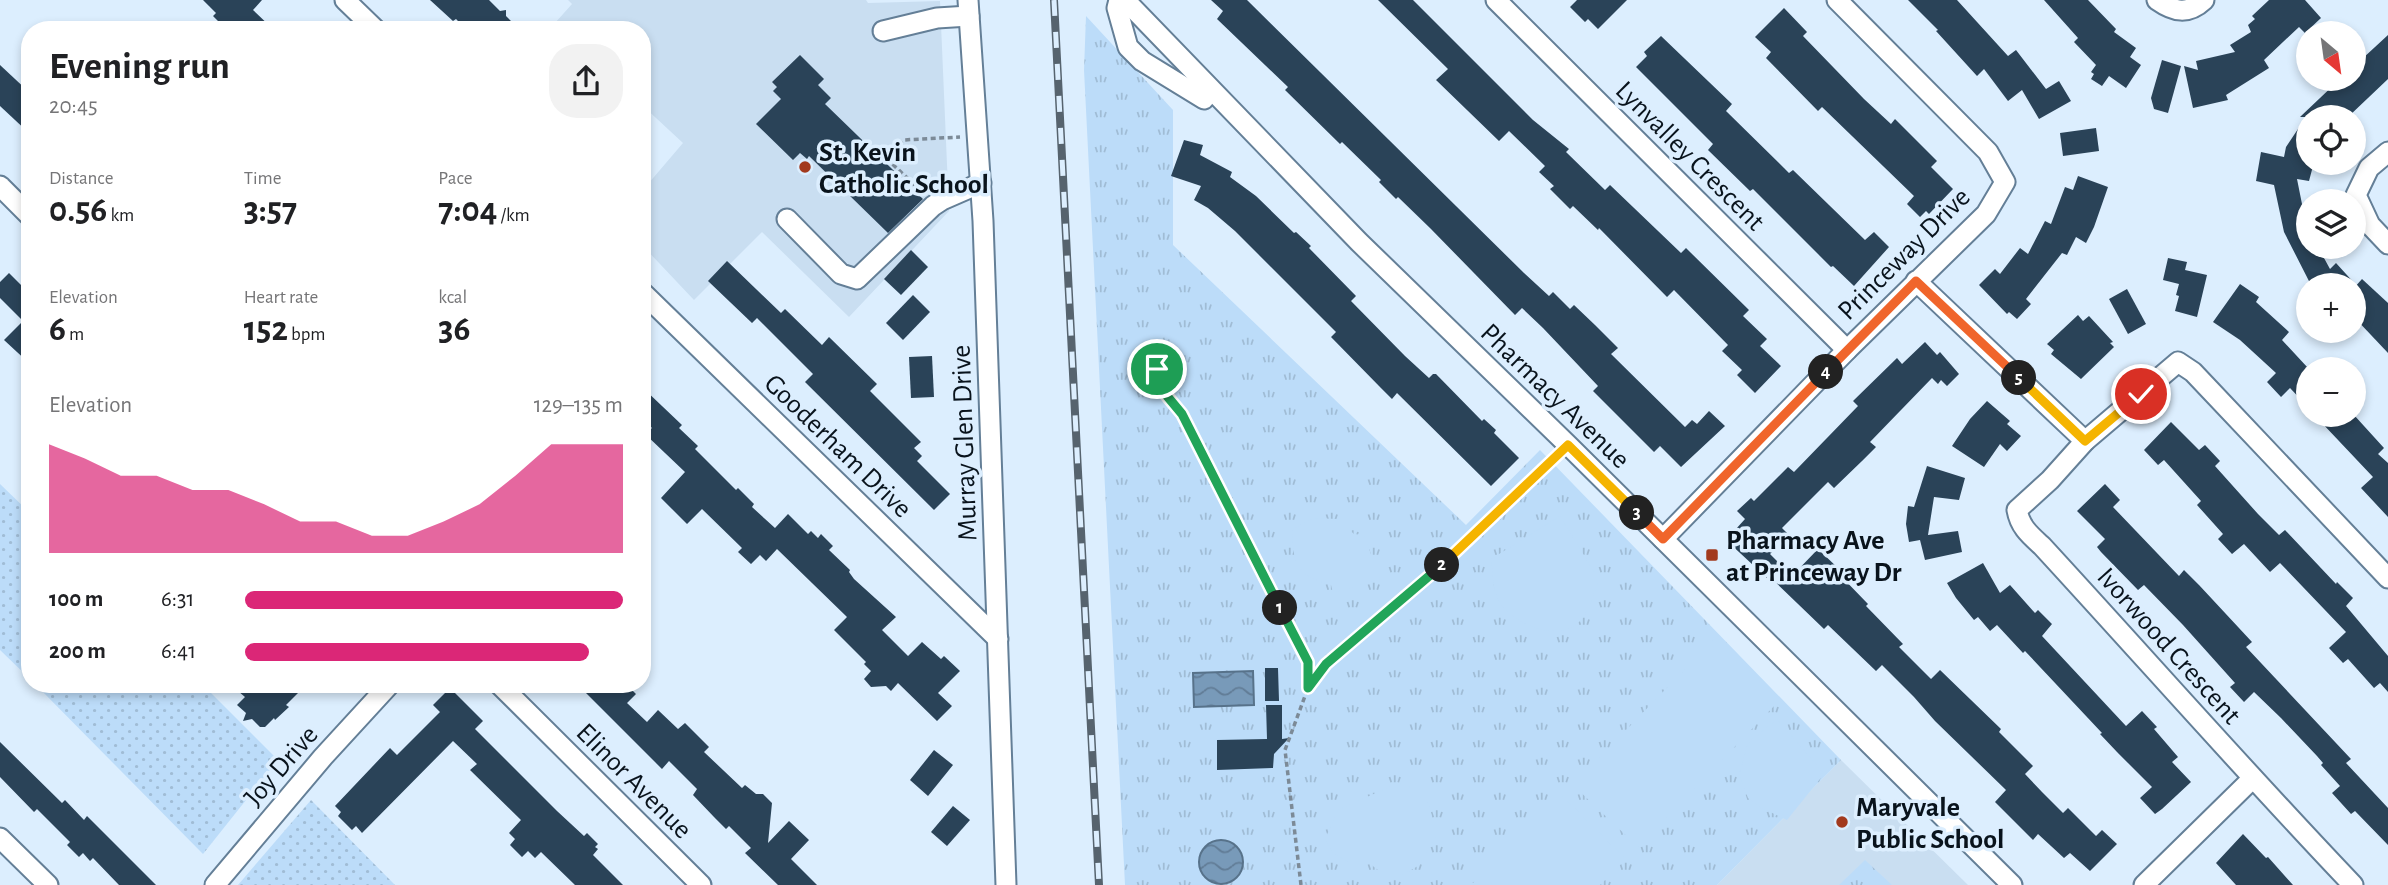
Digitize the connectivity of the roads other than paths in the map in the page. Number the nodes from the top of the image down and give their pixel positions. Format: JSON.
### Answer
{"nodes":[{"id":1,"x":345,"y":0,"type":"edge"},
{"id":2,"x":1118,"y":0,"type":"edge"},
{"id":3,"x":1496,"y":0,"type":"edge"},
{"id":4,"x":1837,"y":0,"type":"edge"},
{"id":5,"x":2157,"y":0,"type":"edge"},
{"id":6,"x":2204,"y":0,"type":"edge"},
{"id":7,"x":1132,"y":6,"type":"edge"},
{"id":8,"x":969,"y":8,"type":"edge"},
{"id":9,"x":367,"y":21,"type":"edge"},
{"id":10,"x":883,"y":31,"type":"dead end"},
{"id":11,"x":1204,"y":99,"type":"dead end"},
{"id":12,"x":2388,"y":152,"type":"edge"},
{"id":13,"x":981,"y":183,"type":"junction"},
{"id":14,"x":0,"y":186,"type":"edge"},
{"id":15,"x":21,"y":207,"type":"edge"},
{"id":16,"x":787,"y":219,"type":"dead end"},
{"id":17,"x":2388,"y":244,"type":"edge"},
{"id":18,"x":1916,"y":281,"type":"junction"},
{"id":19,"x":651,"y":301,"type":"edge"},
{"id":20,"x":1847,"y":350,"type":"junction"},
{"id":21,"x":2085,"y":441,"type":"junction"},
{"id":22,"x":1663,"y":539,"type":"junction"},
{"id":23,"x":2388,"y":578,"type":"edge"},
{"id":24,"x":998,"y":639,"type":"junction"},
{"id":25,"x":382,"y":693,"type":"edge"},
{"id":26,"x":508,"y":693,"type":"edge"},
{"id":27,"x":2252,"y":779,"type":"junction"},
{"id":28,"x":0,"y":838,"type":"edge"},
{"id":29,"x":48,"y":885,"type":"edge"},
{"id":30,"x":215,"y":885,"type":"edge"},
{"id":31,"x":701,"y":885,"type":"edge"},
{"id":32,"x":1006,"y":885,"type":"edge"},
{"id":33,"x":2012,"y":885,"type":"edge"},
{"id":34,"x":2144,"y":885,"type":"edge"},
{"id":35,"x":2353,"y":885,"type":"edge"}],
"edges":[{"from":1,"to":9,"type":"street"},
{"from":2,"to":11,"type":"street"},
{"from":3,"to":20,"type":"street","name":"Lynvalley Crescent"},
{"from":4,"to":18,"type":"street","name":"Princeway Drive"},
{"from":5,"to":6,"type":"street"},
{"from":7,"to":22,"type":"street","name":"Pharmacy Avenue"},
{"from":8,"to":10,"type":"street"},
{"from":8,"to":13,"type":"street","name":"Murray Glen Drive"},
{"from":12,"to":17,"type":"street"},
{"from":13,"to":16,"type":"street"},
{"from":13,"to":24,"type":"street","name":"Murray Glen Drive"},
{"from":14,"to":15,"type":"street"},
{"from":18,"to":20,"type":"street","name":"Princeway Drive"},
{"from":18,"to":21,"type":"street"},
{"from":19,"to":24,"type":"street","name":"Gooderham Drive"},
{"from":20,"to":22,"type":"street","name":"Princeway Drive"},
{"from":21,"to":23,"type":"street"},
{"from":21,"to":27,"type":"street","name":"Ivorwood Crescent"},
{"from":22,"to":33,"type":"street","name":"Pharmacy Avenue"},
{"from":24,"to":32,"type":"street","name":"Murray Glen Drive"},
{"from":25,"to":30,"type":"street","name":"Joy Drive"},
{"from":26,"to":31,"type":"street","name":"Elinor Avenue"},
{"from":27,"to":34,"type":"street"},
{"from":27,"to":35,"type":"street","name":"Ivorwood Crescent"},
{"from":28,"to":29,"type":"street"}]}
